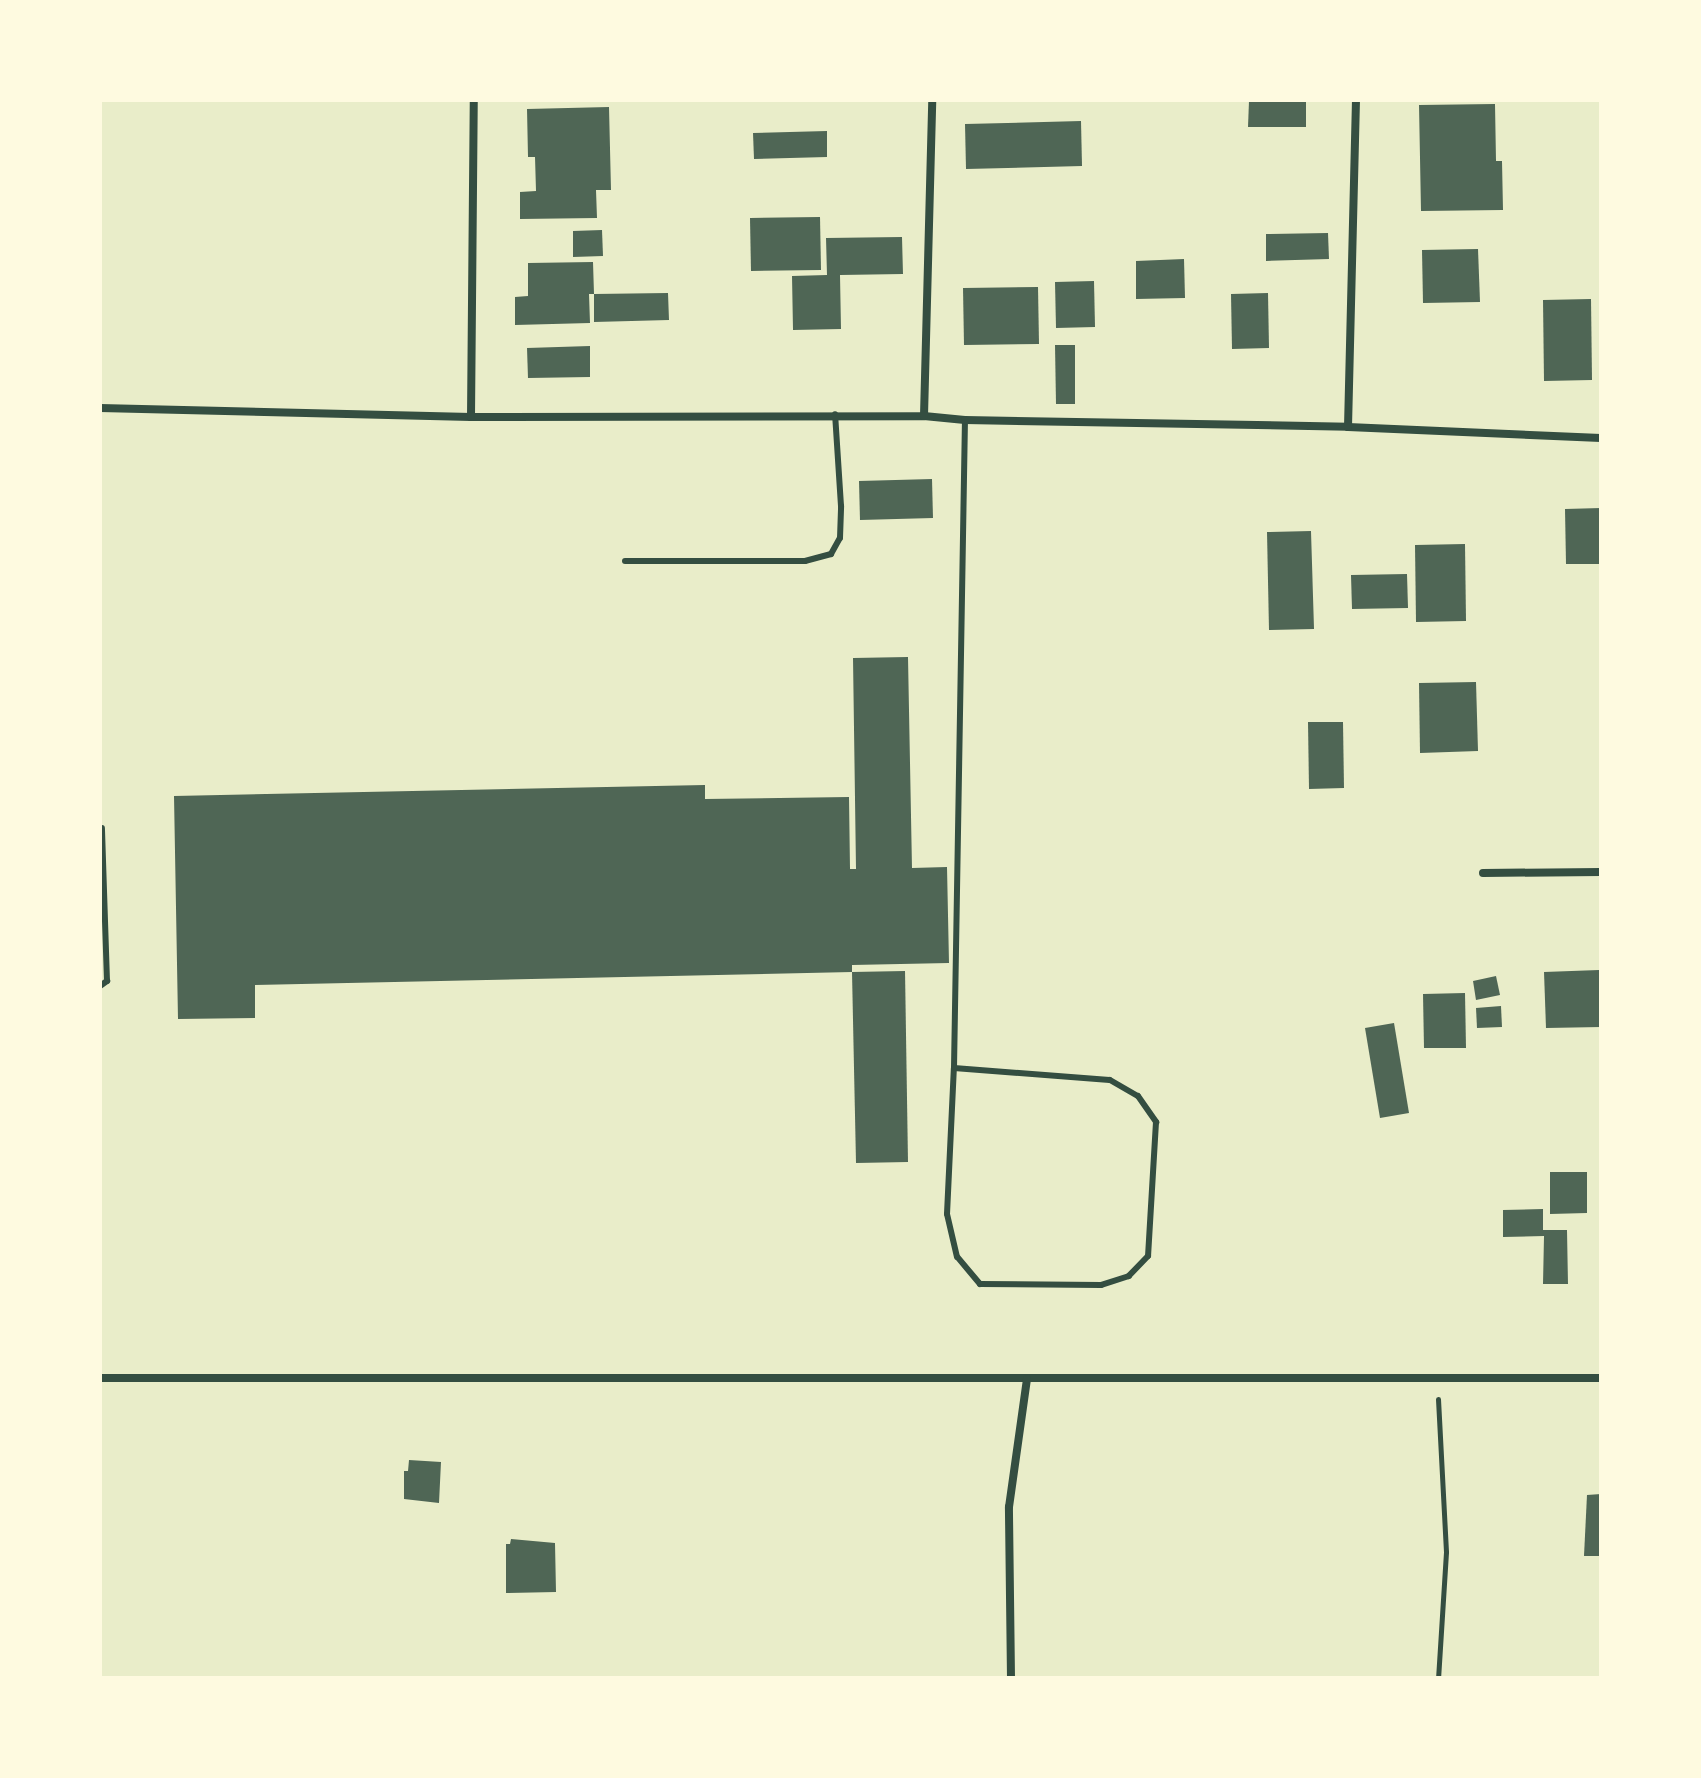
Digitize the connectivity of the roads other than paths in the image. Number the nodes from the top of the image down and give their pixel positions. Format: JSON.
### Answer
{"nodes":[{"id":1,"x":474,"y":100,"type":"edge"},
{"id":2,"x":932,"y":100,"type":"edge"},
{"id":3,"x":1356,"y":100,"type":"edge"},
{"id":4,"x":100,"y":408,"type":"edge"},
{"id":5,"x":835,"y":414,"type":"junction"},
{"id":6,"x":924,"y":416,"type":"junction"},
{"id":7,"x":471,"y":417,"type":"junction"},
{"id":8,"x":965,"y":420,"type":"junction"},
{"id":9,"x":1348,"y":427,"type":"junction"},
{"id":10,"x":1601,"y":438,"type":"edge"},
{"id":11,"x":625,"y":561,"type":"dead end"},
{"id":12,"x":102,"y":828,"type":"edge"},
{"id":13,"x":1601,"y":872,"type":"edge"},
{"id":14,"x":1483,"y":873,"type":"dead end"},
{"id":15,"x":100,"y":986,"type":"edge"},
{"id":16,"x":954,"y":1068,"type":"junction"},
{"id":17,"x":100,"y":1378,"type":"edge"},
{"id":18,"x":1601,"y":1378,"type":"edge"},
{"id":19,"x":1027,"y":1379,"type":"junction"},
{"id":20,"x":1011,"y":1678,"type":"edge"}],
"edges":[{"from":1,"to":7,"type":"street"},
{"from":2,"to":6,"type":"street"},
{"from":3,"to":9,"type":"street"},
{"from":4,"to":7,"type":"street"},
{"from":5,"to":6,"type":"street"},
{"from":5,"to":7,"type":"street"},
{"from":5,"to":11,"type":"lane"},
{"from":6,"to":8,"type":"street"},
{"from":8,"to":9,"type":"street"},
{"from":8,"to":16,"type":"lane"},
{"from":9,"to":10,"type":"street"},
{"from":12,"to":15,"type":"lane"},
{"from":13,"to":14,"type":"street"},
{"from":16,"to":16,"type":"lane"},
{"from":17,"to":19,"type":"street"},
{"from":18,"to":19,"type":"street"},
{"from":19,"to":20,"type":"street"}]}
